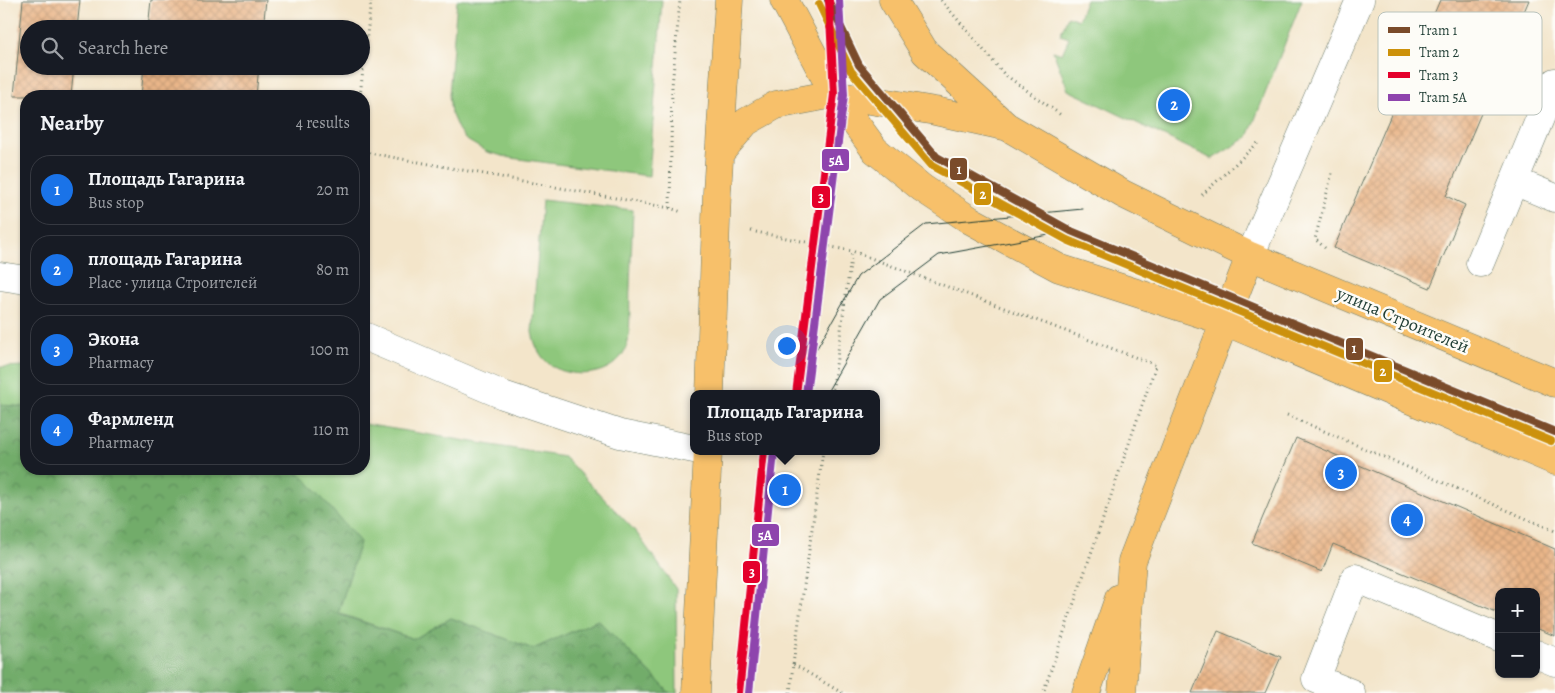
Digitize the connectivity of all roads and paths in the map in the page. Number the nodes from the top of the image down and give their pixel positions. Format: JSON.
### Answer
{"nodes":[{"id":1,"x":371,"y":0,"type":"edge"},
{"id":2,"x":680,"y":0,"type":"edge"},
{"id":3,"x":729,"y":0,"type":"edge"},
{"id":4,"x":784,"y":0,"type":"edge"},
{"id":5,"x":893,"y":0,"type":"edge"},
{"id":6,"x":941,"y":0,"type":"edge"},
{"id":7,"x":1360,"y":0,"type":"edge"},
{"id":8,"x":369,"y":20,"type":"edge"},
{"id":9,"x":362,"y":75,"type":"edge"},
{"id":10,"x":1555,"y":82,"type":"edge"},
{"id":11,"x":361,"y":90,"type":"edge"},
{"id":12,"x":834,"y":94,"type":"junction"},
{"id":13,"x":1542,"y":113,"type":"edge"},
{"id":14,"x":1541,"y":115,"type":"edge"},
{"id":15,"x":1068,"y":120,"type":"dead end"},
{"id":16,"x":1006,"y":126,"type":"junction"},
{"id":17,"x":1260,"y":141,"type":"dead end"},
{"id":18,"x":370,"y":153,"type":"edge"},
{"id":19,"x":720,"y":153,"type":"junction"},
{"id":20,"x":1332,"y":173,"type":"dead end"},
{"id":21,"x":1514,"y":181,"type":"junction"},
{"id":22,"x":1193,"y":192,"type":"dead end"},
{"id":23,"x":1555,"y":198,"type":"edge"},
{"id":24,"x":670,"y":208,"type":"junction"},
{"id":25,"x":716,"y":224,"type":"junction"},
{"id":26,"x":1328,"y":250,"type":"dead end"},
{"id":27,"x":852,"y":251,"type":"junction"},
{"id":28,"x":1250,"y":256,"type":"junction"},
{"id":29,"x":1480,"y":263,"type":"dead end"},
{"id":30,"x":0,"y":276,"type":"edge"},
{"id":31,"x":20,"y":279,"type":"edge"},
{"id":32,"x":1224,"y":321,"type":"junction"},
{"id":33,"x":370,"y":339,"type":"edge"},
{"id":34,"x":1555,"y":383,"type":"edge"},
{"id":35,"x":710,"y":390,"type":"edge"},
{"id":36,"x":833,"y":390,"type":"edge"},
{"id":37,"x":1287,"y":415,"type":"dead end"},
{"id":38,"x":690,"y":447,"type":"edge"},
{"id":39,"x":708,"y":455,"type":"edge"},
{"id":40,"x":822,"y":455,"type":"edge"},
{"id":41,"x":1555,"y":461,"type":"edge"},
{"id":42,"x":1555,"y":530,"type":"edge"},
{"id":43,"x":1132,"y":561,"type":"junction"},
{"id":44,"x":1495,"y":636,"type":"edge"},
{"id":45,"x":1540,"y":656,"type":"edge"},
{"id":46,"x":1555,"y":662,"type":"edge"},
{"id":47,"x":793,"y":664,"type":"junction"},
{"id":48,"x":696,"y":693,"type":"edge"},
{"id":49,"x":790,"y":693,"type":"edge"},
{"id":50,"x":842,"y":693,"type":"edge"},
{"id":51,"x":1043,"y":693,"type":"edge"},
{"id":52,"x":1086,"y":693,"type":"edge"},
{"id":53,"x":1122,"y":693,"type":"edge"},
{"id":54,"x":1350,"y":693,"type":"edge"}],
"edges":[{"from":1,"to":8,"type":"path"},
{"from":2,"to":24,"type":"path"},
{"from":3,"to":19,"type":"main road"},
{"from":4,"to":12,"type":"main road"},
{"from":5,"to":16,"type":"main road"},
{"from":6,"to":15,"type":"path"},
{"from":7,"to":28,"type":"street"},
{"from":9,"to":11,"type":"path"},
{"from":10,"to":13,"type":"street"},
{"from":12,"to":16,"type":"main road"},
{"from":12,"to":19,"type":"main road"},
{"from":12,"to":32,"type":"main road"},
{"from":14,"to":21,"type":"street"},
{"from":16,"to":28,"type":"main road","name":"улица Строителей"},
{"from":17,"to":22,"type":"path"},
{"from":18,"to":24,"type":"path"},
{"from":19,"to":25,"type":"main road"},
{"from":20,"to":26,"type":"path"},
{"from":21,"to":23,"type":"street"},
{"from":21,"to":29,"type":"street"},
{"from":24,"to":25,"type":"path"},
{"from":25,"to":27,"type":"path"},
{"from":25,"to":35,"type":"main road"},
{"from":27,"to":36,"type":"path"},
{"from":27,"to":51,"type":"path"},
{"from":28,"to":32,"type":"main road"},
{"from":28,"to":34,"type":"main road","name":"улица Строителей"},
{"from":30,"to":31,"type":"street"},
{"from":32,"to":41,"type":"main road"},
{"from":32,"to":43,"type":"main road"},
{"from":33,"to":38,"type":"street"},
{"from":37,"to":42,"type":"path"},
{"from":39,"to":48,"type":"main road"},
{"from":40,"to":47,"type":"path"},
{"from":43,"to":52,"type":"main road"},
{"from":43,"to":53,"type":"main road"},
{"from":44,"to":54,"type":"street"},
{"from":45,"to":46,"type":"street"},
{"from":47,"to":49,"type":"path"},
{"from":47,"to":50,"type":"path"}]}
